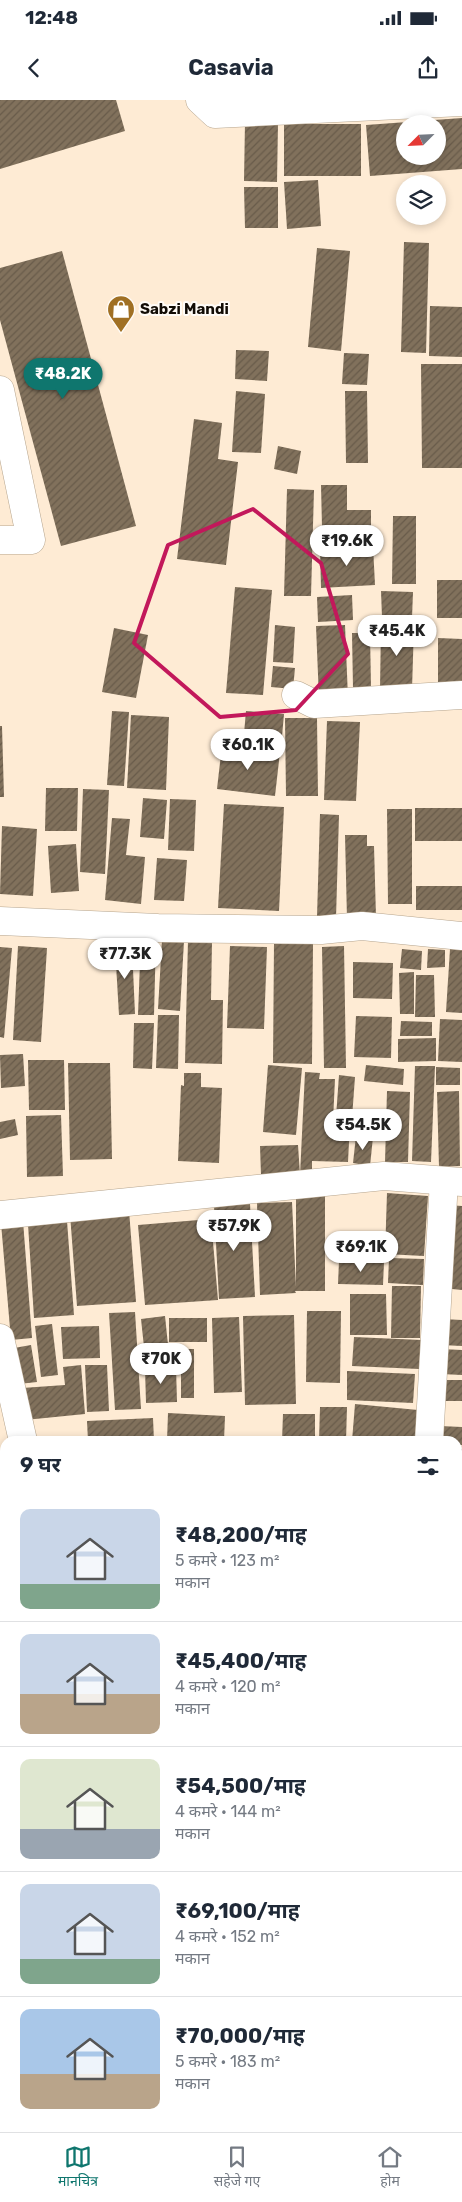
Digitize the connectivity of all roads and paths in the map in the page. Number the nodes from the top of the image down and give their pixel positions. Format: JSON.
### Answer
{"nodes":[{"id":1,"x":200,"y":100,"type":"edge"},
{"id":2,"x":462,"y":102,"type":"edge"},
{"id":3,"x":0,"y":390,"type":"edge"},
{"id":4,"x":0,"y":540,"type":"edge"},
{"id":5,"x":296,"y":695,"type":"dead end"},
{"id":6,"x":462,"y":695,"type":"edge"},
{"id":7,"x":0,"y":921,"type":"edge"},
{"id":8,"x":462,"y":936,"type":"edge"},
{"id":9,"x":453,"y":1182,"type":"edge"},
{"id":10,"x":0,"y":1215,"type":"edge"},
{"id":11,"x":0,"y":1338,"type":"edge"},
{"id":12,"x":22,"y":1436,"type":"edge"},
{"id":13,"x":429,"y":1436,"type":"edge"}],
"edges":[{"from":1,"to":2,"type":"street"},
{"from":3,"to":4,"type":"street"},
{"from":5,"to":6,"type":"street"},
{"from":7,"to":8,"type":"street"},
{"from":9,"to":10,"type":"street"},
{"from":9,"to":13,"type":"street"},
{"from":11,"to":12,"type":"street"}]}
